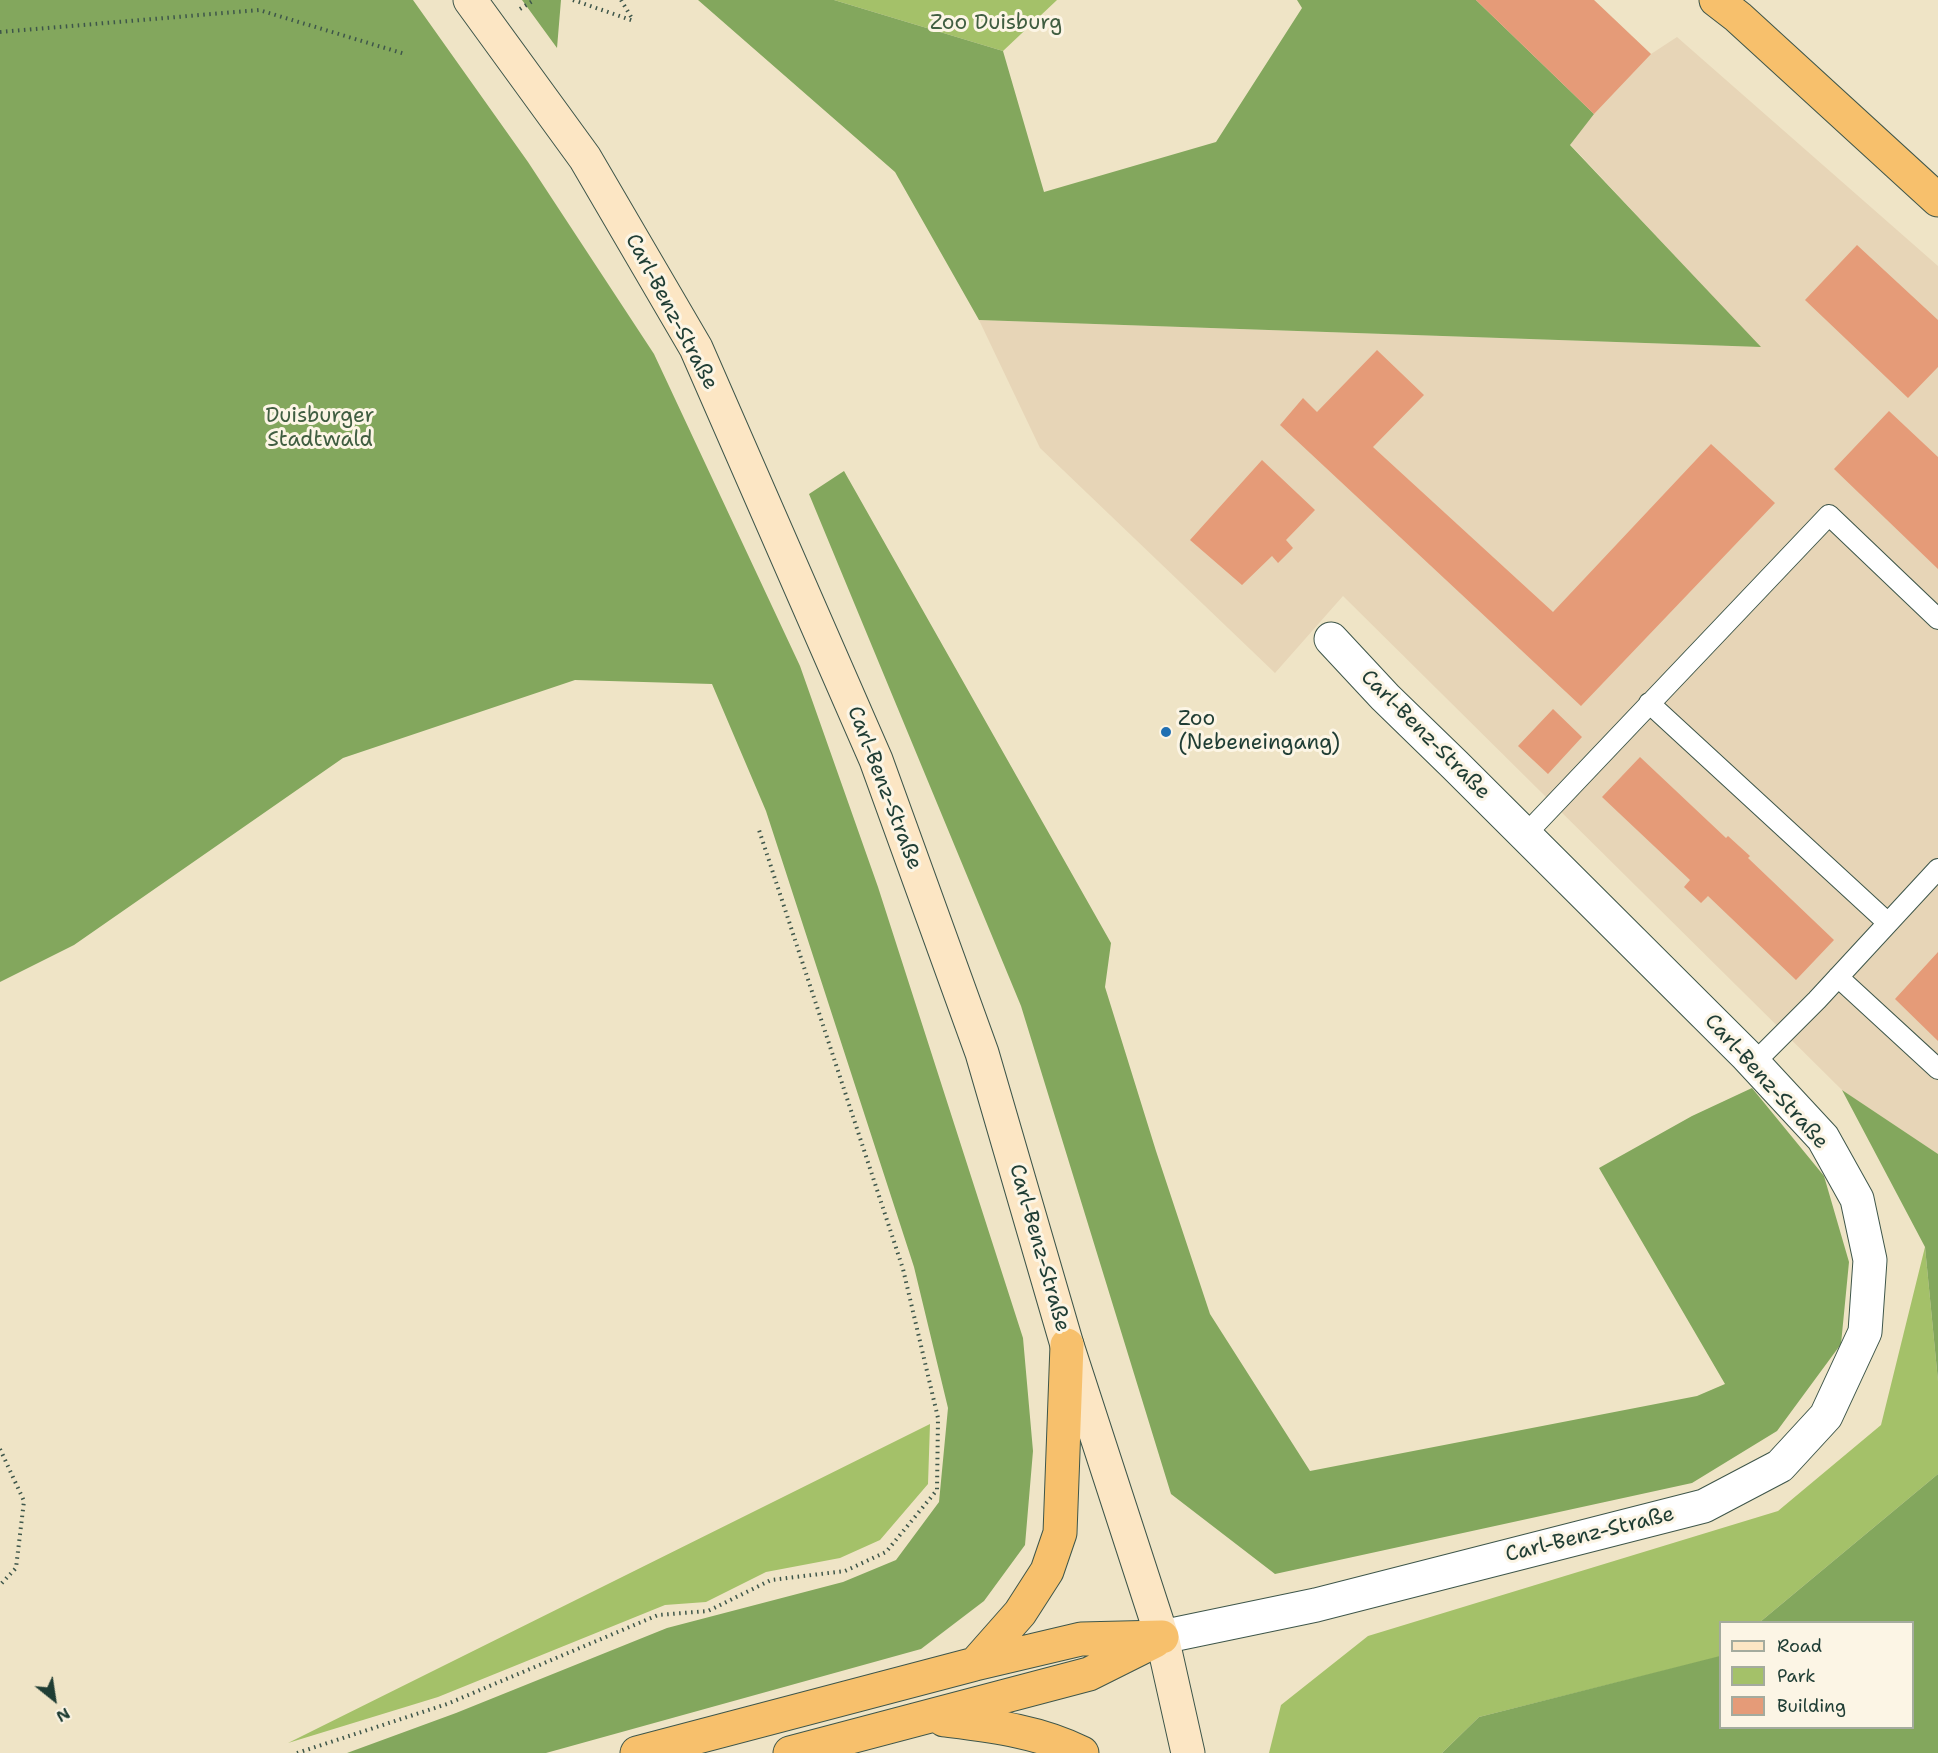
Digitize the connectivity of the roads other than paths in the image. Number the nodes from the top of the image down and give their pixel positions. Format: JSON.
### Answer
{"nodes":[{"id":1,"x":470,"y":0,"type":"edge"},
{"id":2,"x":1716,"y":0,"type":"edge"},
{"id":3,"x":1938,"y":200,"type":"edge"},
{"id":4,"x":1938,"y":620,"type":"edge"},
{"id":5,"x":1331,"y":639,"type":"dead end"},
{"id":6,"x":1649,"y":703,"type":"junction"},
{"id":7,"x":1525,"y":835,"type":"junction"},
{"id":8,"x":1938,"y":869,"type":"edge"},
{"id":9,"x":1887,"y":923,"type":"junction"},
{"id":10,"x":1838,"y":977,"type":"junction"},
{"id":11,"x":1754,"y":1064,"type":"junction"},
{"id":12,"x":1938,"y":1069,"type":"edge"},
{"id":13,"x":1067,"y":1344,"type":"junction"},
{"id":14,"x":1162,"y":1637,"type":"junction"},
{"id":15,"x":975,"y":1664,"type":"junction"},
{"id":16,"x":927,"y":1718,"type":"junction"},
{"id":17,"x":637,"y":1753,"type":"edge"},
{"id":18,"x":790,"y":1753,"type":"edge"},
{"id":19,"x":1082,"y":1753,"type":"edge"},
{"id":20,"x":1188,"y":1753,"type":"edge"}],
"edges":[{"from":1,"to":13,"type":"main road","name":"Carl-Benz-Straße"},
{"from":2,"to":3,"type":"highway"},
{"from":4,"to":6,"type":"lane"},
{"from":5,"to":7,"type":"street","name":"Carl-Benz-Straße"},
{"from":6,"to":7,"type":"lane"},
{"from":6,"to":9,"type":"lane"},
{"from":7,"to":11,"type":"street","name":"Carl-Benz-Straße"},
{"from":8,"to":9,"type":"lane"},
{"from":9,"to":10,"type":"lane"},
{"from":10,"to":11,"type":"lane"},
{"from":10,"to":12,"type":"lane"},
{"from":11,"to":14,"type":"street","name":"Carl-Benz-Straße"},
{"from":13,"to":14,"type":"main road","name":"Carl-Benz-Straße"},
{"from":13,"to":15,"type":"highway"},
{"from":14,"to":15,"type":"highway"},
{"from":14,"to":16,"type":"highway"},
{"from":14,"to":20,"type":"main road","name":"Carl-Benz-Straße"},
{"from":15,"to":17,"type":"highway"},
{"from":16,"to":18,"type":"highway"},
{"from":16,"to":19,"type":"highway"}]}
